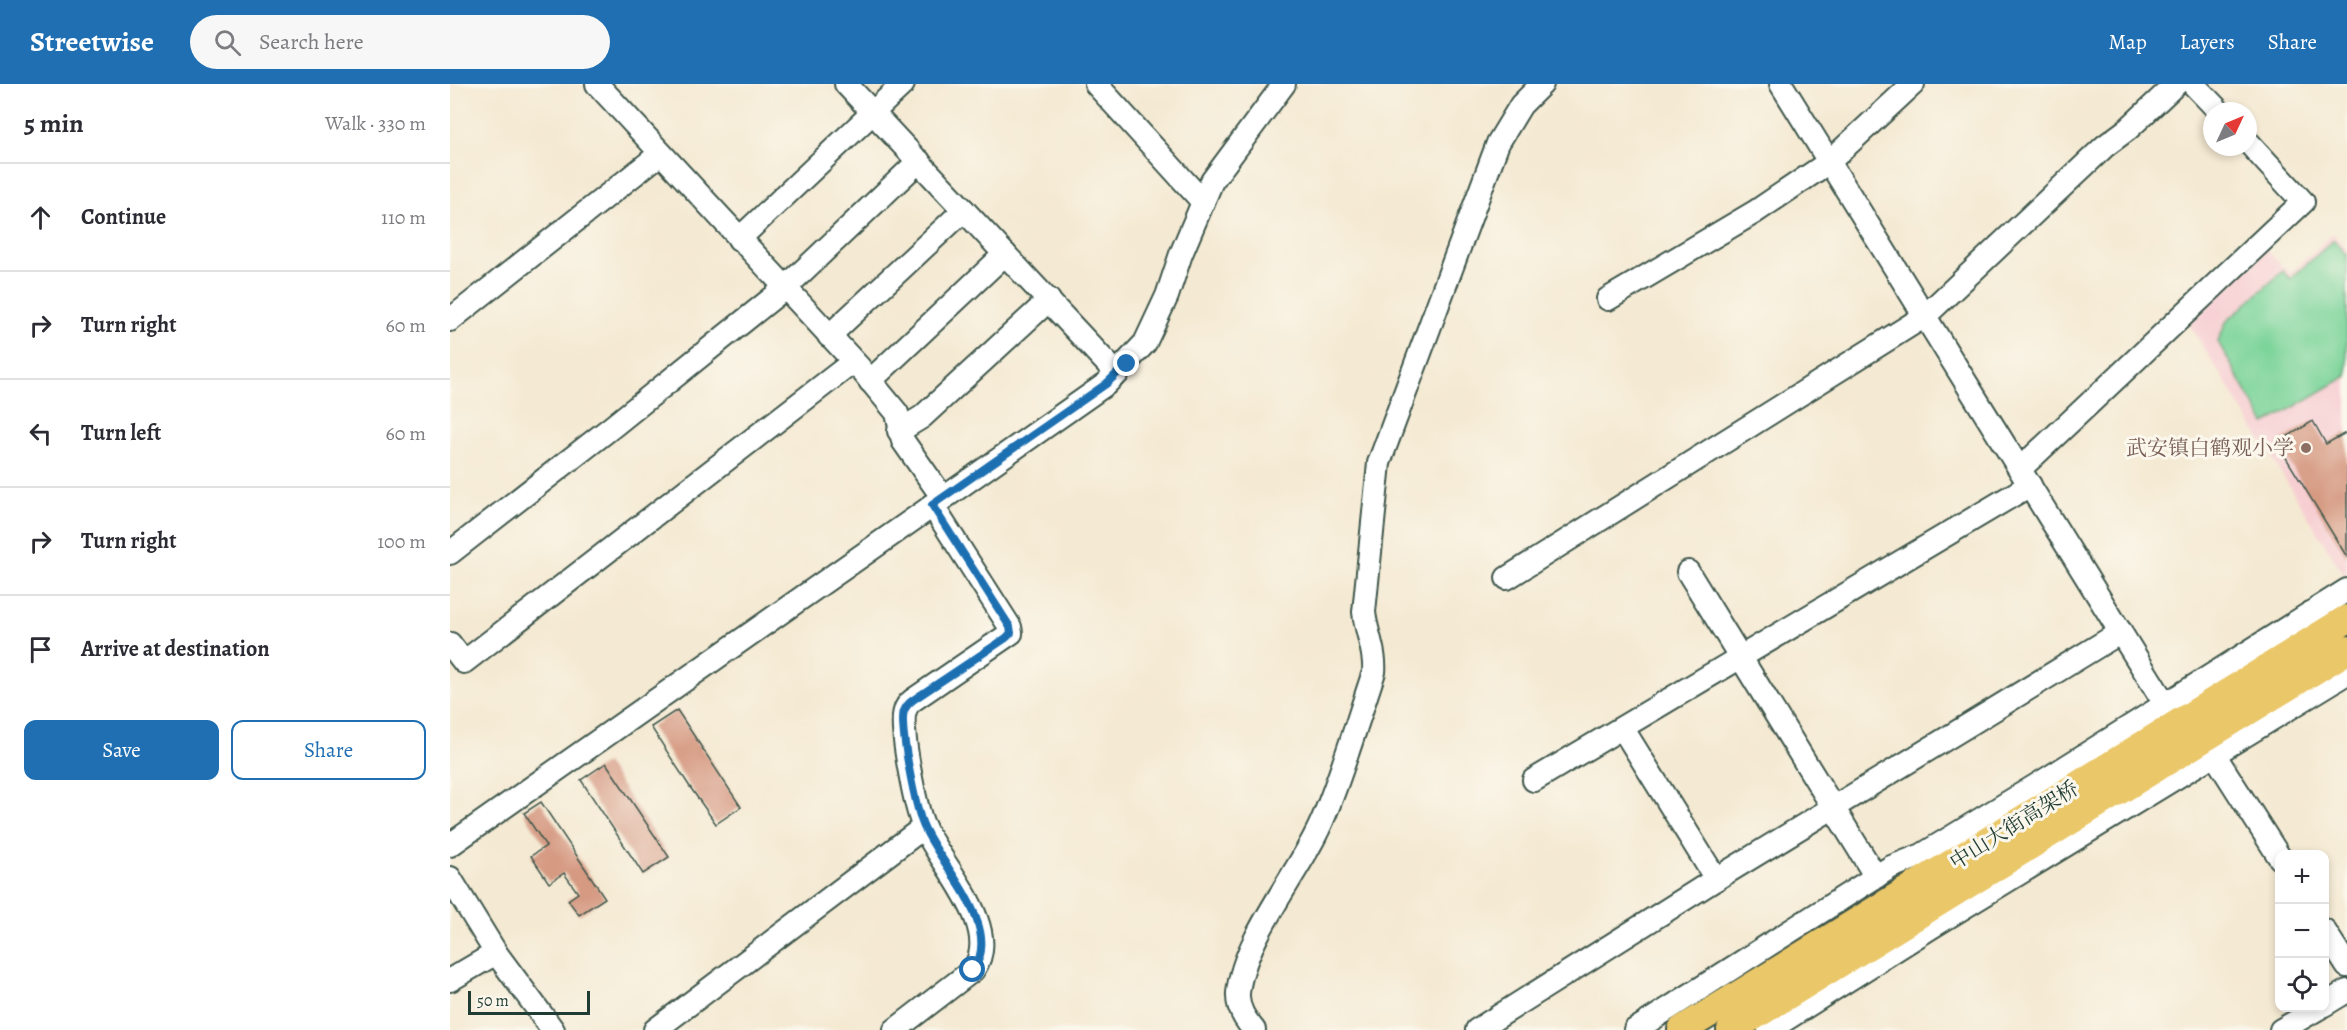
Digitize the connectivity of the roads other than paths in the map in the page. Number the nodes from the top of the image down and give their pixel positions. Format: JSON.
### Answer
{"nodes":[{"id":1,"x":597,"y":84,"type":"edge"},
{"id":2,"x":846,"y":84,"type":"edge"},
{"id":3,"x":903,"y":84,"type":"edge"},
{"id":4,"x":1096,"y":84,"type":"edge"},
{"id":5,"x":1284,"y":84,"type":"edge"},
{"id":6,"x":1542,"y":84,"type":"edge"},
{"id":7,"x":1780,"y":84,"type":"edge"},
{"id":8,"x":1913,"y":84,"type":"edge"},
{"id":9,"x":2176,"y":84,"type":"edge"},
{"id":10,"x":2193,"y":84,"type":"edge"},
{"id":11,"x":2210,"y":102,"type":"edge"},
{"id":12,"x":873,"y":112,"type":"junction"},
{"id":13,"x":2257,"y":152,"type":"edge"},
{"id":14,"x":660,"y":154,"type":"junction"},
{"id":15,"x":919,"y":161,"type":"junction"},
{"id":16,"x":1829,"y":162,"type":"junction"},
{"id":17,"x":1203,"y":202,"type":"junction"},
{"id":18,"x":964,"y":210,"type":"junction"},
{"id":19,"x":739,"y":239,"type":"junction"},
{"id":20,"x":1005,"y":254,"type":"junction"},
{"id":21,"x":785,"y":288,"type":"junction"},
{"id":22,"x":1608,"y":299,"type":"dead end"},
{"id":23,"x":1049,"y":300,"type":"junction"},
{"id":24,"x":1925,"y":316,"type":"junction"},
{"id":25,"x":450,"y":320,"type":"edge"},
{"id":26,"x":829,"y":336,"type":"junction"},
{"id":27,"x":854,"y":362,"type":"junction"},
{"id":28,"x":1117,"y":374,"type":"junction"},
{"id":29,"x":870,"y":381,"type":"junction"},
{"id":30,"x":899,"y":431,"type":"junction"},
{"id":31,"x":2025,"y":477,"type":"junction"},
{"id":32,"x":938,"y":501,"type":"junction"},
{"id":33,"x":450,"y":552,"type":"edge"},
{"id":34,"x":1688,"y":572,"type":"dead end"},
{"id":35,"x":1507,"y":578,"type":"dead end"},
{"id":36,"x":2347,"y":590,"type":"edge"},
{"id":37,"x":2347,"y":619,"type":"edge"},
{"id":38,"x":2121,"y":632,"type":"junction"},
{"id":39,"x":450,"y":644,"type":"edge"},
{"id":40,"x":2347,"y":650,"type":"edge"},
{"id":41,"x":1742,"y":658,"type":"junction"},
{"id":42,"x":2347,"y":673,"type":"edge"},
{"id":43,"x":2165,"y":704,"type":"junction"},
{"id":44,"x":1623,"y":729,"type":"junction"},
{"id":45,"x":2214,"y":754,"type":"junction"},
{"id":46,"x":1534,"y":780,"type":"dead end"},
{"id":47,"x":1834,"y":808,"type":"junction"},
{"id":48,"x":924,"y":827,"type":"junction"},
{"id":49,"x":450,"y":845,"type":"edge"},
{"id":50,"x":2275,"y":850,"type":"edge"},
{"id":51,"x":1876,"y":877,"type":"junction"},
{"id":52,"x":450,"y":878,"type":"edge"},
{"id":53,"x":1716,"y":879,"type":"junction"},
{"id":54,"x":2329,"y":937,"type":"edge"},
{"id":55,"x":496,"y":952,"type":"junction"},
{"id":56,"x":2347,"y":966,"type":"edge"},
{"id":57,"x":450,"y":980,"type":"edge"},
{"id":58,"x":2347,"y":991,"type":"edge"},
{"id":59,"x":2329,"y":1002,"type":"edge"},
{"id":60,"x":2312,"y":1012,"type":"edge"},
{"id":61,"x":553,"y":1030,"type":"edge"},
{"id":62,"x":655,"y":1030,"type":"edge"},
{"id":63,"x":895,"y":1030,"type":"edge"},
{"id":64,"x":1254,"y":1030,"type":"edge"},
{"id":65,"x":1477,"y":1030,"type":"edge"},
{"id":66,"x":1635,"y":1030,"type":"edge"},
{"id":67,"x":1682,"y":1030,"type":"edge"},
{"id":68,"x":1731,"y":1030,"type":"edge"},
{"id":69,"x":1769,"y":1030,"type":"edge"},
{"id":70,"x":2281,"y":1030,"type":"edge"}],
"edges":[{"from":1,"to":14,"type":"street"},
{"from":2,"to":12,"type":"street"},
{"from":3,"to":12,"type":"street"},
{"from":4,"to":17,"type":"street"},
{"from":5,"to":17,"type":"street"},
{"from":6,"to":64,"type":"street"},
{"from":7,"to":16,"type":"street"},
{"from":8,"to":16,"type":"street"},
{"from":9,"to":24,"type":"street"},
{"from":10,"to":11,"type":"street"},
{"from":12,"to":15,"type":"street"},
{"from":12,"to":19,"type":"street"},
{"from":13,"to":31,"type":"street"},
{"from":14,"to":19,"type":"street"},
{"from":14,"to":25,"type":"street"},
{"from":15,"to":18,"type":"street"},
{"from":15,"to":21,"type":"street"},
{"from":16,"to":22,"type":"street"},
{"from":16,"to":24,"type":"street"},
{"from":17,"to":28,"type":"street"},
{"from":18,"to":20,"type":"street"},
{"from":18,"to":26,"type":"street"},
{"from":19,"to":21,"type":"street"},
{"from":20,"to":23,"type":"street"},
{"from":20,"to":29,"type":"street"},
{"from":21,"to":26,"type":"street"},
{"from":21,"to":33,"type":"street"},
{"from":23,"to":28,"type":"street"},
{"from":23,"to":30,"type":"street"},
{"from":24,"to":31,"type":"street"},
{"from":24,"to":35,"type":"street"},
{"from":26,"to":27,"type":"street"},
{"from":27,"to":29,"type":"street"},
{"from":27,"to":39,"type":"street"},
{"from":28,"to":32,"type":"street"},
{"from":29,"to":30,"type":"street"},
{"from":30,"to":32,"type":"street"},
{"from":31,"to":38,"type":"street"},
{"from":31,"to":41,"type":"street"},
{"from":32,"to":48,"type":"street"},
{"from":32,"to":49,"type":"street"},
{"from":34,"to":41,"type":"street"},
{"from":36,"to":43,"type":"street"},
{"from":37,"to":67,"type":"main road","name":"中山大街高架桥"},
{"from":38,"to":43,"type":"street"},
{"from":38,"to":47,"type":"street"},
{"from":40,"to":68,"type":"main road","name":"中山大街高架桥"},
{"from":41,"to":44,"type":"street"},
{"from":41,"to":47,"type":"street"},
{"from":42,"to":45,"type":"street"},
{"from":43,"to":51,"type":"street"},
{"from":44,"to":46,"type":"street"},
{"from":44,"to":53,"type":"street"},
{"from":45,"to":50,"type":"street"},
{"from":45,"to":69,"type":"street"},
{"from":47,"to":51,"type":"street"},
{"from":47,"to":53,"type":"street"},
{"from":48,"to":62,"type":"street"},
{"from":48,"to":63,"type":"street"},
{"from":51,"to":66,"type":"street"},
{"from":52,"to":55,"type":"street"},
{"from":53,"to":65,"type":"street"},
{"from":54,"to":56,"type":"street"},
{"from":55,"to":57,"type":"street"},
{"from":55,"to":61,"type":"street"},
{"from":58,"to":59,"type":"street"},
{"from":60,"to":70,"type":"street"}]}
